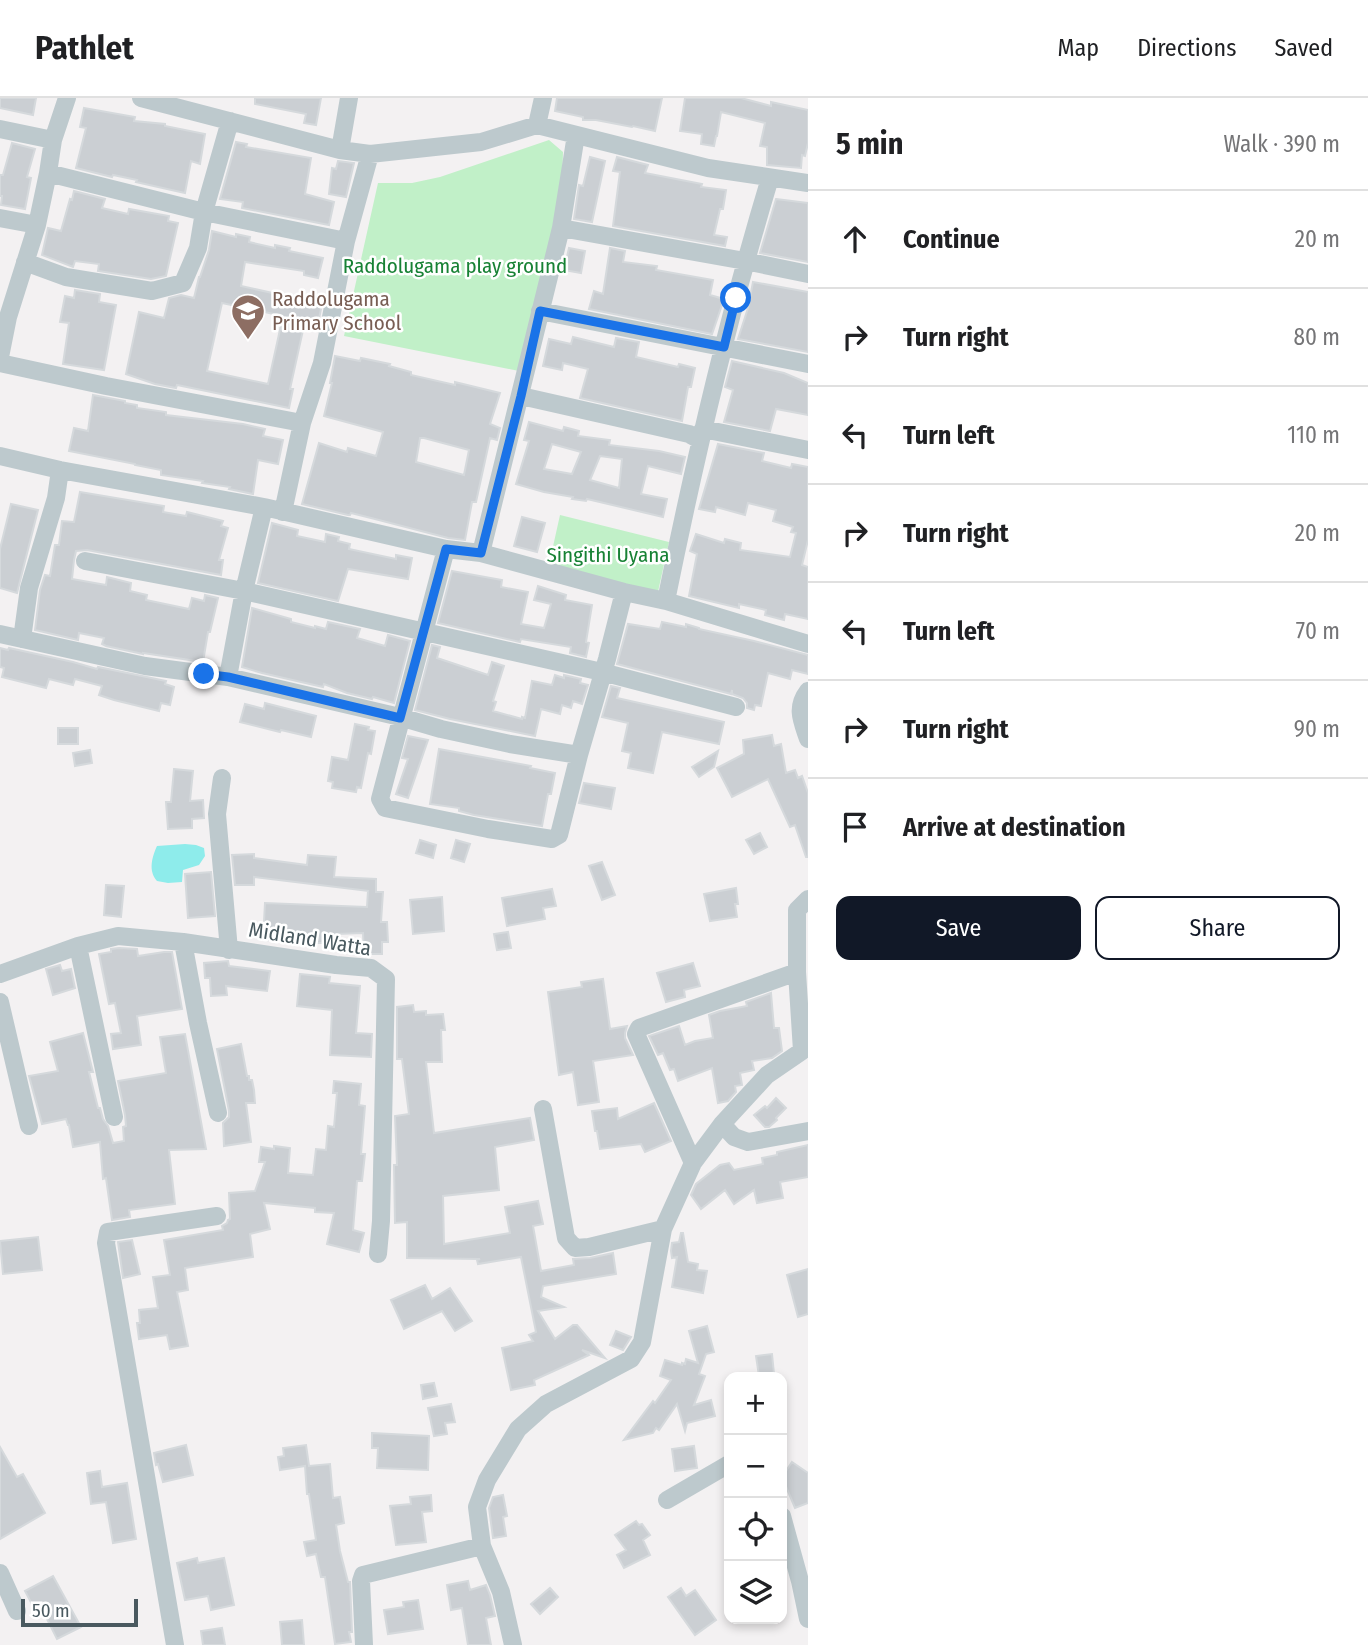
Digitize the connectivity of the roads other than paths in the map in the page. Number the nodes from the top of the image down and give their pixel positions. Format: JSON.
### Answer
{"nodes":[{"id":1,"x":67,"y":98,"type":"edge"},
{"id":2,"x":141,"y":98,"type":"edge"},
{"id":3,"x":349,"y":98,"type":"edge"},
{"id":4,"x":543,"y":98,"type":"edge"},
{"id":5,"x":230,"y":121,"type":"junction"},
{"id":6,"x":537,"y":125,"type":"junction"},
{"id":7,"x":0,"y":129,"type":"edge"},
{"id":8,"x":576,"y":135,"type":"junction"},
{"id":9,"x":53,"y":140,"type":"junction"},
{"id":10,"x":340,"y":150,"type":"junction"},
{"id":11,"x":370,"y":154,"type":"junction"},
{"id":12,"x":48,"y":173,"type":"junction"},
{"id":13,"x":770,"y":178,"type":"junction"},
{"id":14,"x":808,"y":183,"type":"edge"},
{"id":15,"x":204,"y":212,"type":"junction"},
{"id":16,"x":0,"y":218,"type":"edge"},
{"id":17,"x":37,"y":226,"type":"junction"},
{"id":18,"x":561,"y":228,"type":"junction"},
{"id":19,"x":346,"y":241,"type":"junction"},
{"id":20,"x":745,"y":261,"type":"junction"},
{"id":21,"x":25,"y":262,"type":"junction"},
{"id":22,"x":808,"y":274,"type":"edge"},
{"id":23,"x":540,"y":311,"type":"junction"},
{"id":24,"x":4,"y":316,"type":"edge"},
{"id":25,"x":724,"y":347,"type":"junction"},
{"id":26,"x":0,"y":357,"type":"edge"},
{"id":27,"x":0,"y":363,"type":"edge"},
{"id":28,"x":808,"y":364,"type":"edge"},
{"id":29,"x":521,"y":396,"type":"junction"},
{"id":30,"x":302,"y":423,"type":"junction"},
{"id":31,"x":702,"y":434,"type":"junction"},
{"id":32,"x":808,"y":450,"type":"edge"},
{"id":33,"x":0,"y":456,"type":"edge"},
{"id":34,"x":60,"y":470,"type":"junction"},
{"id":35,"x":264,"y":507,"type":"junction"},
{"id":36,"x":283,"y":512,"type":"junction"},
{"id":37,"x":446,"y":549,"type":"junction"},
{"id":38,"x":481,"y":553,"type":"junction"},
{"id":39,"x":85,"y":561,"type":"dead end"},
{"id":40,"x":244,"y":591,"type":"junction"},
{"id":41,"x":624,"y":592,"type":"junction"},
{"id":42,"x":666,"y":601,"type":"junction"},
{"id":43,"x":424,"y":631,"type":"junction"},
{"id":44,"x":0,"y":634,"type":"edge"},
{"id":45,"x":22,"y":639,"type":"junction"},
{"id":46,"x":808,"y":644,"type":"edge"},
{"id":47,"x":603,"y":671,"type":"junction"},
{"id":48,"x":228,"y":677,"type":"junction"},
{"id":49,"x":808,"y":691,"type":"edge"},
{"id":50,"x":736,"y":707,"type":"dead end"},
{"id":51,"x":400,"y":718,"type":"junction"},
{"id":52,"x":808,"y":739,"type":"edge"},
{"id":53,"x":579,"y":755,"type":"junction"},
{"id":54,"x":222,"y":778,"type":"dead end"},
{"id":55,"x":808,"y":899,"type":"edge"},
{"id":56,"x":183,"y":942,"type":"junction"},
{"id":57,"x":78,"y":946,"type":"junction"},
{"id":58,"x":229,"y":950,"type":"junction"},
{"id":59,"x":797,"y":972,"type":"junction"},
{"id":60,"x":0,"y":974,"type":"edge"},
{"id":61,"x":0,"y":1002,"type":"edge"},
{"id":62,"x":805,"y":1051,"type":"edge"},
{"id":63,"x":543,"y":1108,"type":"dead end"},
{"id":64,"x":218,"y":1113,"type":"dead end"},
{"id":65,"x":114,"y":1117,"type":"dead end"},
{"id":66,"x":722,"y":1124,"type":"junction"},
{"id":67,"x":29,"y":1126,"type":"dead end"},
{"id":68,"x":808,"y":1131,"type":"edge"},
{"id":69,"x":693,"y":1163,"type":"junction"},
{"id":70,"x":216,"y":1216,"type":"dead end"},
{"id":71,"x":663,"y":1229,"type":"junction"},
{"id":72,"x":378,"y":1254,"type":"dead end"},
{"id":73,"x":724,"y":1467,"type":"edge"},
{"id":74,"x":667,"y":1500,"type":"dead end"},
{"id":75,"x":787,"y":1534,"type":"edge"},
{"id":76,"x":482,"y":1546,"type":"junction"},
{"id":77,"x":0,"y":1573,"type":"edge"},
{"id":78,"x":17,"y":1611,"type":"dead end"},
{"id":79,"x":808,"y":1619,"type":"edge"},
{"id":80,"x":175,"y":1645,"type":"edge"},
{"id":81,"x":363,"y":1645,"type":"edge"},
{"id":82,"x":513,"y":1645,"type":"edge"}],
"edges":[{"from":1,"to":9,"type":"street"},
{"from":2,"to":5,"type":"street"},
{"from":3,"to":10,"type":"street"},
{"from":4,"to":6,"type":"street"},
{"from":5,"to":10,"type":"street"},
{"from":5,"to":15,"type":"street"},
{"from":6,"to":8,"type":"street"},
{"from":6,"to":11,"type":"street"},
{"from":7,"to":9,"type":"street"},
{"from":8,"to":13,"type":"street"},
{"from":8,"to":18,"type":"street"},
{"from":9,"to":12,"type":"street"},
{"from":10,"to":11,"type":"street"},
{"from":11,"to":19,"type":"street"},
{"from":12,"to":15,"type":"street"},
{"from":12,"to":17,"type":"street"},
{"from":13,"to":14,"type":"street"},
{"from":13,"to":20,"type":"street"},
{"from":15,"to":19,"type":"street"},
{"from":15,"to":21,"type":"street"},
{"from":16,"to":17,"type":"street"},
{"from":17,"to":21,"type":"street"},
{"from":18,"to":20,"type":"street"},
{"from":18,"to":23,"type":"street"},
{"from":19,"to":30,"type":"street"},
{"from":20,"to":22,"type":"street"},
{"from":20,"to":25,"type":"street"},
{"from":21,"to":24,"type":"street"},
{"from":23,"to":25,"type":"street"},
{"from":23,"to":29,"type":"street"},
{"from":24,"to":26,"type":"street"},
{"from":25,"to":28,"type":"street"},
{"from":25,"to":31,"type":"street"},
{"from":27,"to":30,"type":"street"},
{"from":29,"to":31,"type":"street"},
{"from":29,"to":38,"type":"street"},
{"from":30,"to":36,"type":"street"},
{"from":31,"to":32,"type":"street"},
{"from":31,"to":42,"type":"street"},
{"from":33,"to":34,"type":"street"},
{"from":34,"to":35,"type":"street"},
{"from":34,"to":45,"type":"street"},
{"from":35,"to":36,"type":"street"},
{"from":35,"to":40,"type":"street"},
{"from":36,"to":37,"type":"street"},
{"from":37,"to":38,"type":"street"},
{"from":37,"to":43,"type":"street"},
{"from":38,"to":41,"type":"street"},
{"from":39,"to":40,"type":"street"},
{"from":40,"to":43,"type":"street"},
{"from":40,"to":48,"type":"street"},
{"from":41,"to":42,"type":"street"},
{"from":41,"to":47,"type":"street"},
{"from":42,"to":46,"type":"street"},
{"from":43,"to":47,"type":"street"},
{"from":43,"to":51,"type":"street"},
{"from":44,"to":45,"type":"street"},
{"from":45,"to":48,"type":"street"},
{"from":47,"to":50,"type":"street"},
{"from":47,"to":53,"type":"street"},
{"from":48,"to":51,"type":"street"},
{"from":49,"to":52,"type":"street"},
{"from":51,"to":53,"type":"street"},
{"from":51,"to":53,"type":"street"},
{"from":54,"to":58,"type":"street"},
{"from":55,"to":59,"type":"street"},
{"from":56,"to":57,"type":"street","name":"Midland Watta"},
{"from":56,"to":58,"type":"street","name":"Midland Watta"},
{"from":56,"to":64,"type":"street"},
{"from":57,"to":60,"type":"street","name":"Midland Watta"},
{"from":57,"to":65,"type":"street"},
{"from":58,"to":72,"type":"street","name":"Midland Watta"},
{"from":59,"to":62,"type":"street"},
{"from":59,"to":69,"type":"street"},
{"from":61,"to":67,"type":"street"},
{"from":62,"to":66,"type":"street"},
{"from":63,"to":71,"type":"street"},
{"from":66,"to":68,"type":"street"},
{"from":66,"to":69,"type":"street"},
{"from":69,"to":71,"type":"street"},
{"from":70,"to":80,"type":"street"},
{"from":71,"to":76,"type":"street"},
{"from":73,"to":74,"type":"street"},
{"from":75,"to":79,"type":"street"},
{"from":76,"to":81,"type":"street"},
{"from":76,"to":82,"type":"street"},
{"from":77,"to":78,"type":"street"}]}
